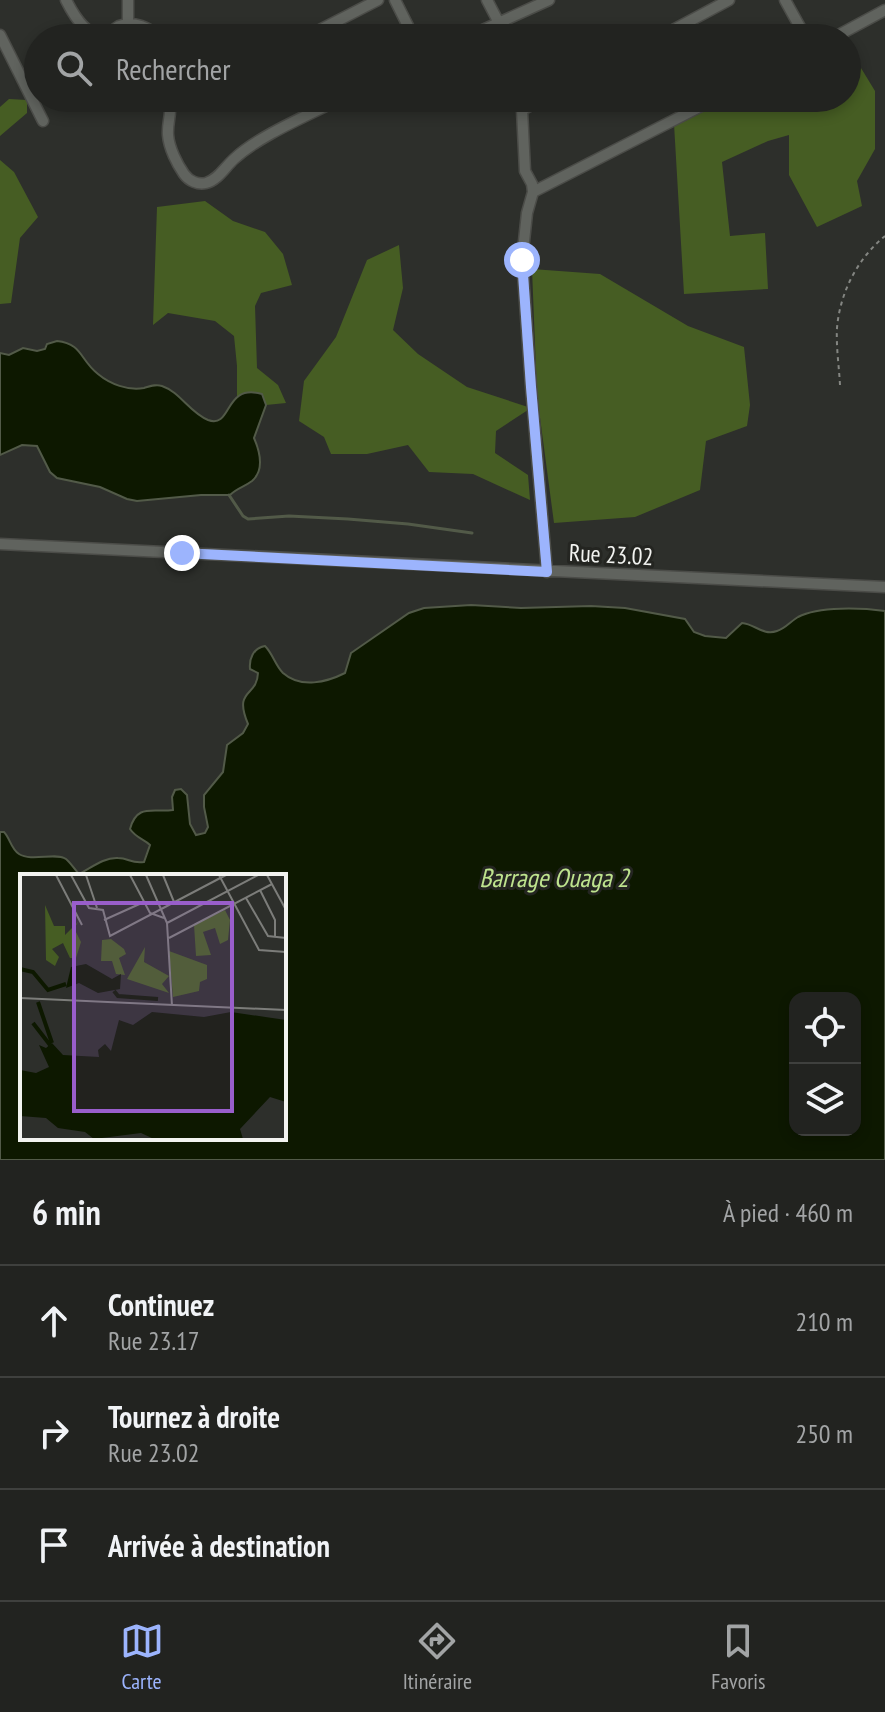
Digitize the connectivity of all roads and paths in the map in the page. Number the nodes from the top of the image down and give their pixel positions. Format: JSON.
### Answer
{"nodes":[{"id":1,"x":66,"y":0,"type":"edge"},
{"id":2,"x":128,"y":0,"type":"edge"},
{"id":3,"x":378,"y":0,"type":"edge"},
{"id":4,"x":395,"y":0,"type":"edge"},
{"id":5,"x":487,"y":0,"type":"edge"},
{"id":6,"x":549,"y":0,"type":"edge"},
{"id":7,"x":729,"y":0,"type":"edge"},
{"id":8,"x":785,"y":0,"type":"edge"},
{"id":9,"x":885,"y":10,"type":"edge"},
{"id":10,"x":499,"y":23,"type":"joint"},
{"id":11,"x":82,"y":24,"type":"edge"},
{"id":12,"x":128,"y":24,"type":"edge"},
{"id":13,"x":331,"y":24,"type":"edge"},
{"id":14,"x":407,"y":24,"type":"edge"},
{"id":15,"x":684,"y":24,"type":"edge"},
{"id":16,"x":798,"y":24,"type":"edge"},
{"id":17,"x":859,"y":24,"type":"edge"},
{"id":18,"x":0,"y":35,"type":"edge"},
{"id":19,"x":24,"y":83,"type":"edge"},
{"id":20,"x":38,"y":112,"type":"edge"},
{"id":21,"x":170,"y":112,"type":"edge"},
{"id":22,"x":315,"y":112,"type":"edge"},
{"id":23,"x":522,"y":112,"type":"edge"},
{"id":24,"x":690,"y":112,"type":"edge"},
{"id":25,"x":43,"y":121,"type":"dead end"},
{"id":26,"x":533,"y":192,"type":"junction"},
{"id":27,"x":885,"y":236,"type":"edge"},
{"id":28,"x":840,"y":385,"type":"dead end"},
{"id":29,"x":0,"y":544,"type":"edge"},
{"id":30,"x":547,"y":572,"type":"junction"},
{"id":31,"x":885,"y":587,"type":"edge"}],
"edges":[{"from":1,"to":11,"type":"street"},
{"from":2,"to":12,"type":"street"},
{"from":3,"to":13,"type":"street"},
{"from":4,"to":14,"type":"street"},
{"from":5,"to":10,"type":"street"},
{"from":6,"to":10,"type":"street"},
{"from":7,"to":15,"type":"street"},
{"from":8,"to":16,"type":"street"},
{"from":9,"to":17,"type":"street"},
{"from":18,"to":19,"type":"street"},
{"from":20,"to":25,"type":"street"},
{"from":21,"to":22,"type":"street"},
{"from":23,"to":26,"type":"street"},
{"from":24,"to":26,"type":"street"},
{"from":26,"to":30,"type":"street"},
{"from":27,"to":28,"type":"path"},
{"from":29,"to":30,"type":"street","name":"Rue 23.02"},
{"from":30,"to":31,"type":"street","name":"Rue 23.02"}]}
